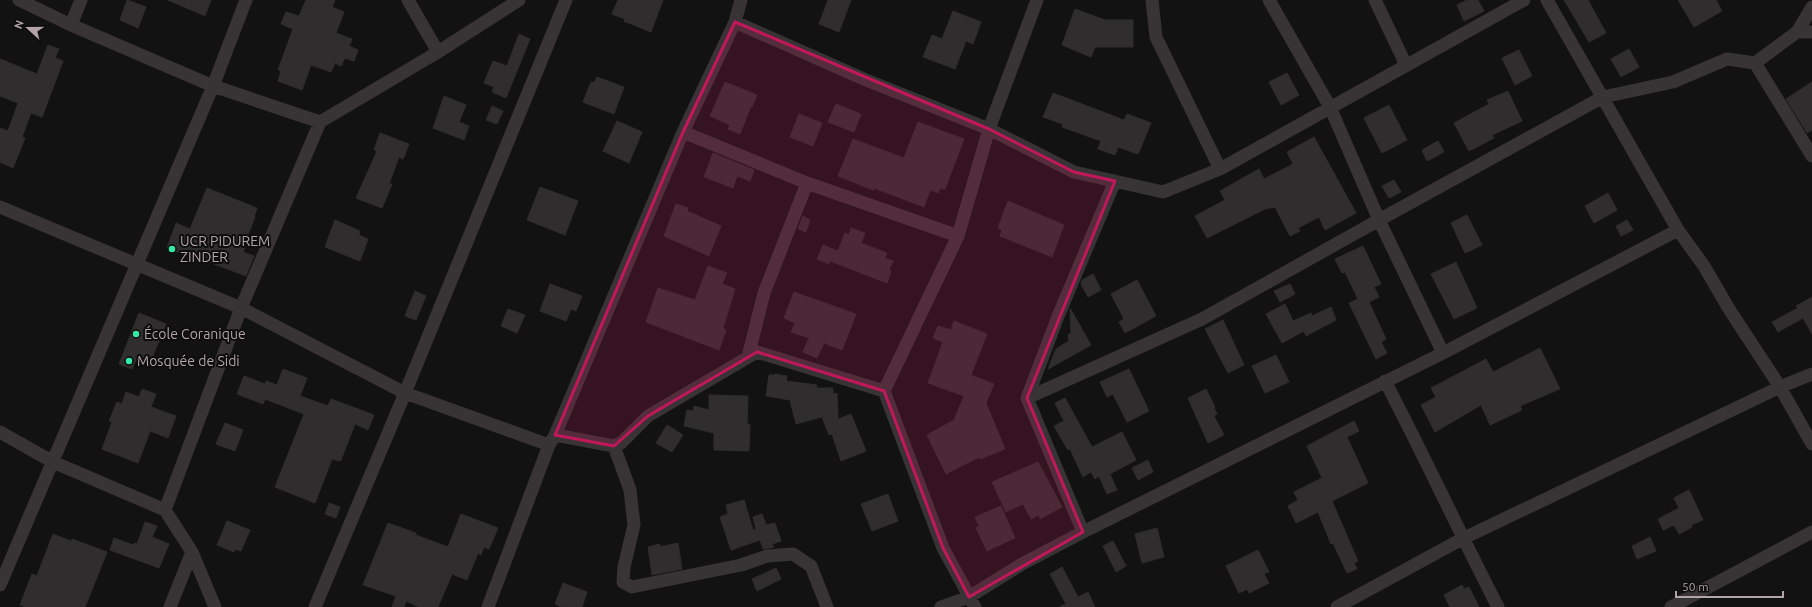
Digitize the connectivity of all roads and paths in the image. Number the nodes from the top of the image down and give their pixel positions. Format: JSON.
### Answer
{"nodes":[{"id":1,"x":19,"y":0,"type":"edge"},
{"id":2,"x":80,"y":0,"type":"edge"},
{"id":3,"x":246,"y":0,"type":"edge"},
{"id":4,"x":408,"y":0,"type":"edge"},
{"id":5,"x":518,"y":0,"type":"edge"},
{"id":6,"x":566,"y":0,"type":"edge"},
{"id":7,"x":741,"y":0,"type":"edge"},
{"id":8,"x":1037,"y":0,"type":"edge"},
{"id":9,"x":1152,"y":0,"type":"edge"},
{"id":10,"x":1269,"y":0,"type":"edge"},
{"id":11,"x":1375,"y":0,"type":"edge"},
{"id":12,"x":1524,"y":0,"type":"edge"},
{"id":13,"x":1547,"y":0,"type":"edge"},
{"id":14,"x":1812,"y":7,"type":"edge"},
{"id":15,"x":735,"y":22,"type":"junction"},
{"id":16,"x":71,"y":24,"type":"junction"},
{"id":17,"x":1797,"y":32,"type":"junction"},
{"id":18,"x":1812,"y":32,"type":"edge"},
{"id":19,"x":438,"y":52,"type":"junction"},
{"id":20,"x":1755,"y":63,"type":"junction"},
{"id":21,"x":1406,"y":65,"type":"junction"},
{"id":22,"x":213,"y":86,"type":"junction"},
{"id":23,"x":1604,"y":97,"type":"junction"},
{"id":24,"x":1330,"y":107,"type":"junction"},
{"id":25,"x":320,"y":122,"type":"junction"},
{"id":26,"x":989,"y":129,"type":"junction"},
{"id":27,"x":683,"y":132,"type":"junction"},
{"id":28,"x":1812,"y":156,"type":"edge"},
{"id":29,"x":1220,"y":169,"type":"junction"},
{"id":30,"x":1115,"y":181,"type":"junction"},
{"id":31,"x":807,"y":183,"type":"junction"},
{"id":32,"x":0,"y":207,"type":"edge"},
{"id":33,"x":1379,"y":220,"type":"junction"},
{"id":34,"x":1678,"y":230,"type":"junction"},
{"id":35,"x":958,"y":236,"type":"junction"},
{"id":36,"x":136,"y":265,"type":"junction"},
{"id":37,"x":240,"y":308,"type":"junction"},
{"id":38,"x":1443,"y":353,"type":"junction"},
{"id":39,"x":748,"y":357,"type":"junction"},
{"id":40,"x":1812,"y":374,"type":"edge"},
{"id":41,"x":1385,"y":381,"type":"junction"},
{"id":42,"x":1780,"y":386,"type":"junction"},
{"id":43,"x":884,"y":391,"type":"junction"},
{"id":44,"x":406,"y":393,"type":"junction"},
{"id":45,"x":1027,"y":398,"type":"junction"},
{"id":46,"x":0,"y":432,"type":"edge"},
{"id":47,"x":552,"y":440,"type":"junction"},
{"id":48,"x":1812,"y":444,"type":"edge"},
{"id":49,"x":614,"y":446,"type":"junction"},
{"id":50,"x":53,"y":462,"type":"junction"},
{"id":51,"x":165,"y":510,"type":"junction"},
{"id":52,"x":1083,"y":532,"type":"junction"},
{"id":53,"x":1812,"y":532,"type":"edge"},
{"id":54,"x":1462,"y":538,"type":"junction"},
{"id":55,"x":192,"y":552,"type":"junction"},
{"id":56,"x":0,"y":584,"type":"edge"},
{"id":57,"x":972,"y":602,"type":"edge"},
{"id":58,"x":1350,"y":604,"type":"edge"},
{"id":59,"x":170,"y":607,"type":"edge"},
{"id":60,"x":215,"y":607,"type":"edge"},
{"id":61,"x":316,"y":607,"type":"edge"},
{"id":62,"x":488,"y":607,"type":"edge"},
{"id":63,"x":827,"y":607,"type":"edge"},
{"id":64,"x":941,"y":607,"type":"edge"},
{"id":65,"x":1337,"y":607,"type":"edge"},
{"id":66,"x":1498,"y":607,"type":"edge"},
{"id":67,"x":1672,"y":607,"type":"edge"}],
"edges":[{"from":1,"to":16,"type":"street"},
{"from":2,"to":16,"type":"street"},
{"from":3,"to":22,"type":"street"},
{"from":4,"to":19,"type":"street"},
{"from":5,"to":19,"type":"street"},
{"from":6,"to":44,"type":"street"},
{"from":7,"to":15,"type":"street"},
{"from":8,"to":26,"type":"street"},
{"from":9,"to":29,"type":"street"},
{"from":10,"to":24,"type":"street"},
{"from":11,"to":21,"type":"street"},
{"from":12,"to":21,"type":"street"},
{"from":13,"to":23,"type":"street"},
{"from":14,"to":17,"type":"street"},
{"from":15,"to":26,"type":"street"},
{"from":15,"to":27,"type":"street"},
{"from":16,"to":22,"type":"street"},
{"from":17,"to":18,"type":"street"},
{"from":17,"to":20,"type":"street"},
{"from":19,"to":25,"type":"street"},
{"from":20,"to":23,"type":"street"},
{"from":20,"to":28,"type":"street"},
{"from":21,"to":24,"type":"street"},
{"from":22,"to":25,"type":"street"},
{"from":22,"to":36,"type":"street"},
{"from":23,"to":33,"type":"street"},
{"from":23,"to":34,"type":"street"},
{"from":24,"to":29,"type":"street"},
{"from":24,"to":33,"type":"street"},
{"from":25,"to":37,"type":"street"},
{"from":26,"to":30,"type":"street"},
{"from":26,"to":35,"type":"street"},
{"from":27,"to":31,"type":"street"},
{"from":27,"to":47,"type":"street"},
{"from":29,"to":30,"type":"street"},
{"from":30,"to":45,"type":"street"},
{"from":31,"to":35,"type":"street"},
{"from":31,"to":39,"type":"street"},
{"from":32,"to":36,"type":"street"},
{"from":33,"to":38,"type":"street"},
{"from":33,"to":45,"type":"street"},
{"from":34,"to":38,"type":"street"},
{"from":34,"to":42,"type":"street"},
{"from":35,"to":43,"type":"street"},
{"from":36,"to":37,"type":"street"},
{"from":36,"to":50,"type":"street"},
{"from":37,"to":44,"type":"street"},
{"from":37,"to":51,"type":"street"},
{"from":38,"to":41,"type":"street"},
{"from":39,"to":43,"type":"street"},
{"from":39,"to":49,"type":"street"},
{"from":40,"to":42,"type":"street"},
{"from":41,"to":52,"type":"street"},
{"from":41,"to":54,"type":"street"},
{"from":42,"to":48,"type":"street"},
{"from":42,"to":54,"type":"street"},
{"from":43,"to":57,"type":"street"},
{"from":44,"to":47,"type":"street"},
{"from":44,"to":61,"type":"street"},
{"from":45,"to":52,"type":"street"},
{"from":46,"to":50,"type":"street"},
{"from":47,"to":49,"type":"street"},
{"from":47,"to":62,"type":"street"},
{"from":49,"to":63,"type":"street"},
{"from":50,"to":51,"type":"street"},
{"from":50,"to":56,"type":"street"},
{"from":51,"to":55,"type":"street"},
{"from":52,"to":57,"type":"street"},
{"from":53,"to":67,"type":"street"},
{"from":54,"to":58,"type":"street"},
{"from":54,"to":66,"type":"street"},
{"from":55,"to":59,"type":"street"},
{"from":55,"to":60,"type":"street"},
{"from":57,"to":64,"type":"street"},
{"from":58,"to":65,"type":"street"}]}
